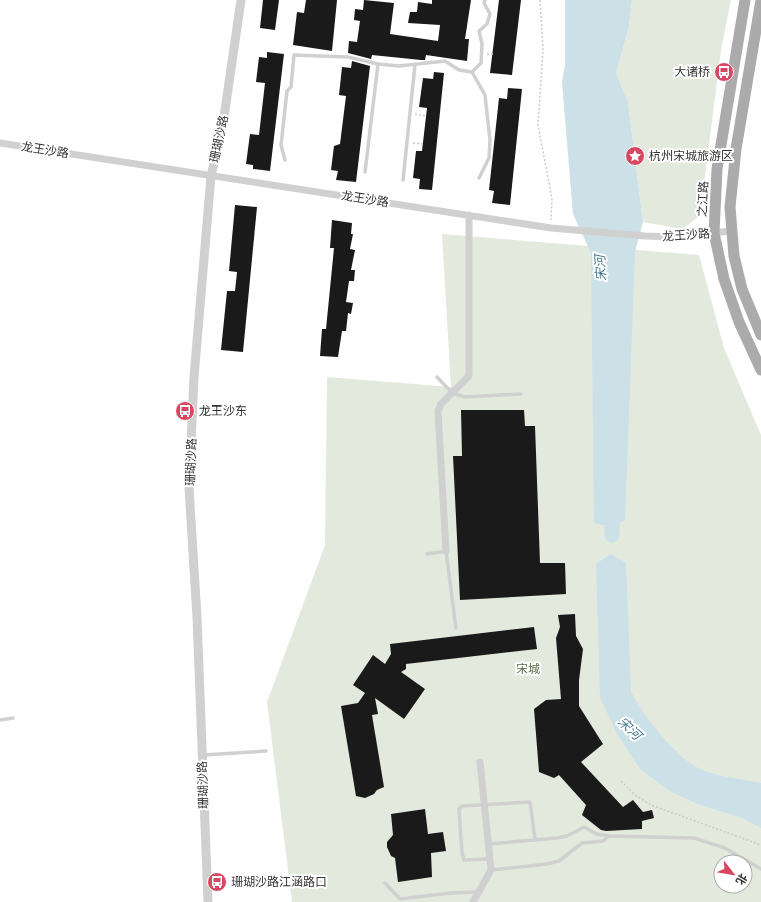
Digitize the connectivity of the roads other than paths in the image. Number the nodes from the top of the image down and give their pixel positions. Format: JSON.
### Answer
{"nodes":[{"id":1,"x":241,"y":0,"type":"edge"},
{"id":2,"x":484,"y":0,"type":"edge"},
{"id":3,"x":745,"y":0,"type":"edge"},
{"id":4,"x":761,"y":0,"type":"edge"},
{"id":5,"x":378,"y":64,"type":"junction"},
{"id":6,"x":415,"y":66,"type":"junction"},
{"id":7,"x":472,"y":72,"type":"junction"},
{"id":8,"x":0,"y":143,"type":"edge"},
{"id":9,"x":285,"y":160,"type":"dead end"},
{"id":10,"x":365,"y":172,"type":"dead end"},
{"id":11,"x":211,"y":176,"type":"junction"},
{"id":12,"x":479,"y":178,"type":"dead end"},
{"id":13,"x":404,"y":180,"type":"dead end"},
{"id":14,"x":469,"y":215,"type":"junction"},
{"id":15,"x":731,"y":231,"type":"junction"},
{"id":16,"x":714,"y":233,"type":"junction"},
{"id":17,"x":761,"y":335,"type":"edge"},
{"id":18,"x":761,"y":370,"type":"edge"},
{"id":19,"x":437,"y":377,"type":"dead end"},
{"id":20,"x":452,"y":393,"type":"junction"},
{"id":21,"x":521,"y":394,"type":"dead end"},
{"id":22,"x":446,"y":551,"type":"junction"},
{"id":23,"x":427,"y":554,"type":"dead end"},
{"id":24,"x":456,"y":628,"type":"dead end"},
{"id":25,"x":13,"y":718,"type":"dead end"},
{"id":26,"x":0,"y":720,"type":"edge"},
{"id":27,"x":266,"y":751,"type":"dead end"},
{"id":28,"x":202,"y":755,"type":"junction"},
{"id":29,"x":480,"y":762,"type":"dead end"},
{"id":30,"x":485,"y":806,"type":"junction"},
{"id":31,"x":609,"y":836,"type":"junction"},
{"id":32,"x":535,"y":839,"type":"junction"},
{"id":33,"x":489,"y":844,"type":"junction"},
{"id":34,"x":490,"y":859,"type":"junction"},
{"id":35,"x":761,"y":869,"type":"edge"},
{"id":36,"x":492,"y":870,"type":"junction"},
{"id":37,"x":385,"y":882,"type":"dead end"},
{"id":38,"x":480,"y":892,"type":"junction"},
{"id":39,"x":208,"y":902,"type":"edge"},
{"id":40,"x":473,"y":902,"type":"edge"}],
"edges":[{"from":1,"to":11,"type":"street","name":"珊瑚沙路"},
{"from":2,"to":7,"type":"lane"},
{"from":3,"to":16,"type":"main road","name":"之江路"},
{"from":4,"to":15,"type":"main road"},
{"from":5,"to":6,"type":"lane"},
{"from":5,"to":9,"type":"lane"},
{"from":5,"to":10,"type":"lane"},
{"from":6,"to":7,"type":"lane"},
{"from":6,"to":13,"type":"lane"},
{"from":7,"to":12,"type":"lane"},
{"from":8,"to":11,"type":"street","name":"龙王沙路"},
{"from":11,"to":14,"type":"street","name":"龙王沙路"},
{"from":11,"to":28,"type":"street","name":"珊瑚沙路"},
{"from":14,"to":16,"type":"street","name":"龙王沙路"},
{"from":14,"to":20,"type":"street"},
{"from":15,"to":16,"type":"street","name":"龙王沙路"},
{"from":15,"to":17,"type":"main road"},
{"from":16,"to":18,"type":"main road","name":"之江路"},
{"from":19,"to":20,"type":"lane"},
{"from":20,"to":21,"type":"lane"},
{"from":20,"to":22,"type":"street"},
{"from":22,"to":23,"type":"lane"},
{"from":22,"to":24,"type":"lane"},
{"from":25,"to":26,"type":"lane"},
{"from":27,"to":28,"type":"lane"},
{"from":28,"to":39,"type":"street","name":"珊瑚沙路"},
{"from":29,"to":30,"type":"street"},
{"from":30,"to":32,"type":"lane"},
{"from":30,"to":33,"type":"street"},
{"from":30,"to":34,"type":"lane"},
{"from":31,"to":32,"type":"lane"},
{"from":31,"to":35,"type":"lane"},
{"from":31,"to":36,"type":"lane"},
{"from":32,"to":33,"type":"lane"},
{"from":33,"to":34,"type":"street"},
{"from":34,"to":36,"type":"street"},
{"from":36,"to":38,"type":"street"},
{"from":37,"to":38,"type":"lane"},
{"from":38,"to":40,"type":"street"}]}
